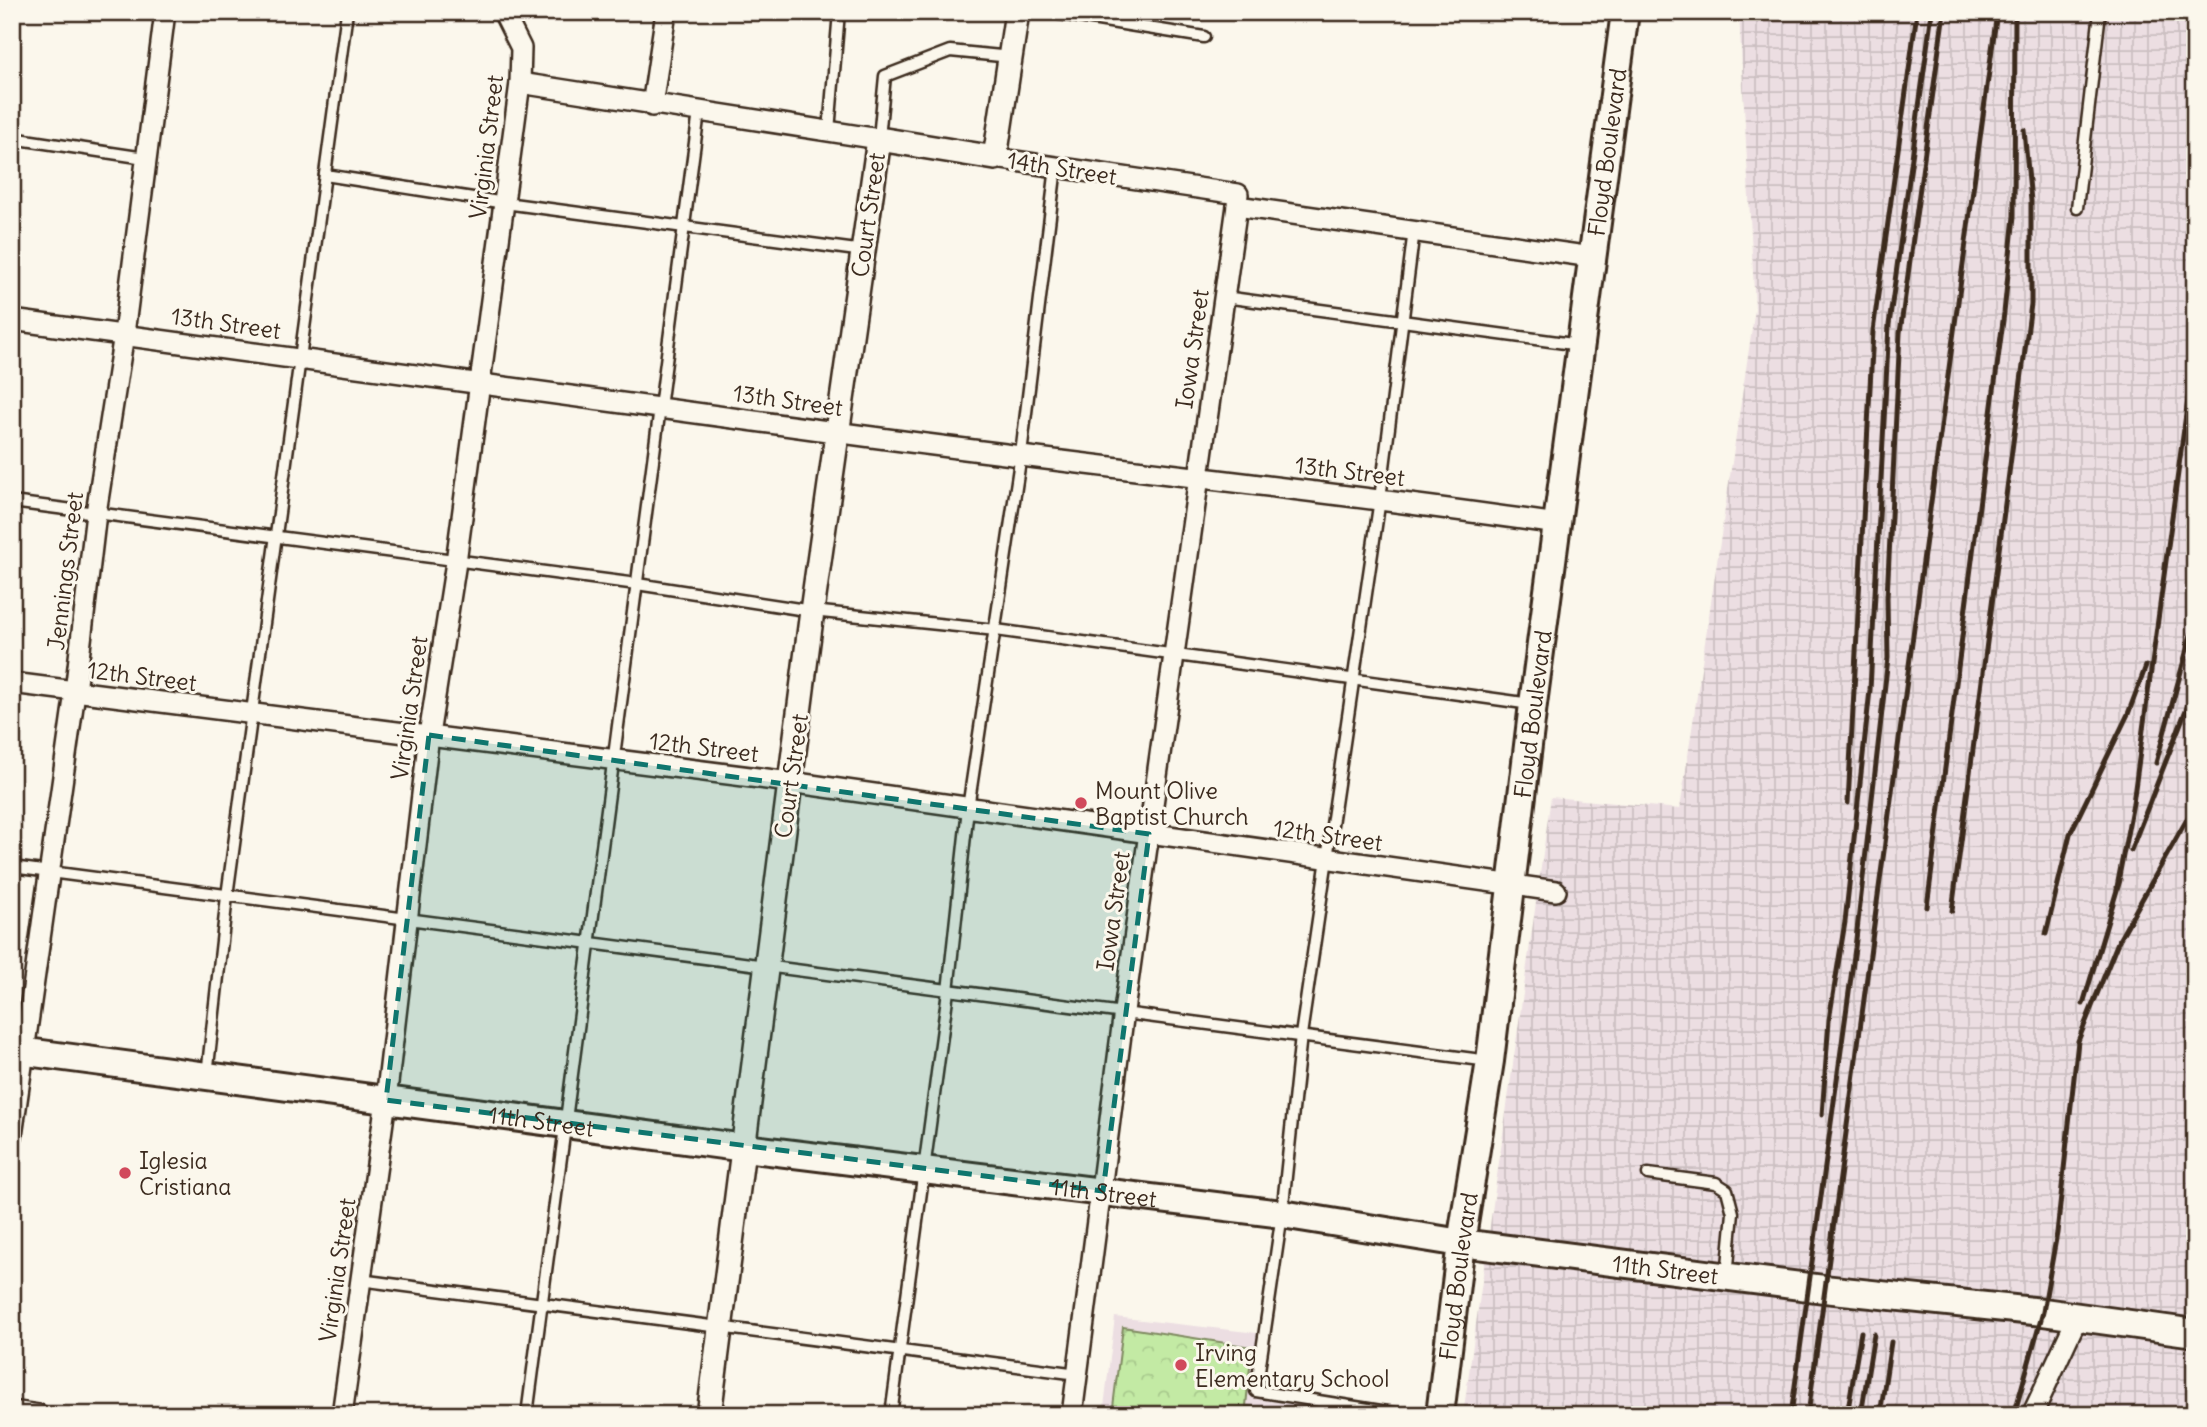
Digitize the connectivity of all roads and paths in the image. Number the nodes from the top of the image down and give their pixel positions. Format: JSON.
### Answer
{"nodes":[{"id":1,"x":165,"y":12,"type":"edge"},
{"id":2,"x":347,"y":12,"type":"edge"},
{"id":3,"x":503,"y":12,"type":"edge"},
{"id":4,"x":666,"y":12,"type":"edge"},
{"id":5,"x":839,"y":12,"type":"edge"},
{"id":6,"x":1017,"y":12,"type":"edge"},
{"id":7,"x":1048,"y":12,"type":"edge"},
{"id":8,"x":1625,"y":12,"type":"edge"},
{"id":9,"x":2100,"y":12,"type":"edge"},
{"id":10,"x":1204,"y":37,"type":"dead end"},
{"id":11,"x":1011,"y":57,"type":"junction"},
{"id":12,"x":520,"y":83,"type":"junction"},
{"id":13,"x":652,"y":106,"type":"junction"},
{"id":14,"x":699,"y":112,"type":"junction"},
{"id":15,"x":829,"y":131,"type":"junction"},
{"id":16,"x":12,"y":138,"type":"edge"},
{"id":17,"x":879,"y":139,"type":"junction"},
{"id":18,"x":145,"y":158,"type":"junction"},
{"id":19,"x":995,"y":158,"type":"junction"},
{"id":20,"x":1056,"y":167,"type":"junction"},
{"id":21,"x":325,"y":175,"type":"junction"},
{"id":22,"x":505,"y":203,"type":"junction"},
{"id":23,"x":1237,"y":206,"type":"junction"},
{"id":24,"x":2077,"y":208,"type":"dead end"},
{"id":25,"x":683,"y":228,"type":"junction"},
{"id":26,"x":1414,"y":230,"type":"junction"},
{"id":27,"x":864,"y":251,"type":"junction"},
{"id":28,"x":1592,"y":257,"type":"junction"},
{"id":29,"x":1224,"y":297,"type":"junction"},
{"id":30,"x":12,"y":320,"type":"edge"},
{"id":31,"x":1403,"y":321,"type":"junction"},
{"id":32,"x":124,"y":334,"type":"junction"},
{"id":33,"x":1581,"y":345,"type":"junction"},
{"id":34,"x":300,"y":358,"type":"junction"},
{"id":35,"x":481,"y":382,"type":"junction"},
{"id":36,"x":661,"y":405,"type":"junction"},
{"id":37,"x":836,"y":432,"type":"junction"},
{"id":38,"x":1021,"y":454,"type":"junction"},
{"id":39,"x":1199,"y":477,"type":"junction"},
{"id":40,"x":1380,"y":499,"type":"junction"},
{"id":41,"x":12,"y":502,"type":"edge"},
{"id":42,"x":96,"y":513,"type":"junction"},
{"id":43,"x":1557,"y":524,"type":"junction"},
{"id":44,"x":276,"y":536,"type":"junction"},
{"id":45,"x":456,"y":562,"type":"junction"},
{"id":46,"x":636,"y":584,"type":"junction"},
{"id":47,"x":813,"y":611,"type":"junction"},
{"id":48,"x":996,"y":631,"type":"junction"},
{"id":49,"x":1173,"y":656,"type":"junction"},
{"id":50,"x":1354,"y":679,"type":"junction"},
{"id":51,"x":12,"y":683,"type":"edge"},
{"id":52,"x":75,"y":692,"type":"junction"},
{"id":53,"x":1533,"y":704,"type":"junction"},
{"id":54,"x":253,"y":715,"type":"junction"},
{"id":55,"x":429,"y":735,"type":"junction"},
{"id":56,"x":612,"y":760,"type":"junction"},
{"id":57,"x":790,"y":782,"type":"junction"},
{"id":58,"x":968,"y":808,"type":"junction"},
{"id":59,"x":1149,"y":834,"type":"junction"},
{"id":60,"x":1329,"y":861,"type":"junction"},
{"id":61,"x":12,"y":867,"type":"edge"},
{"id":62,"x":50,"y":872,"type":"junction"},
{"id":63,"x":1510,"y":885,"type":"junction"},
{"id":64,"x":1556,"y":891,"type":"dead end"},
{"id":65,"x":227,"y":896,"type":"junction"},
{"id":66,"x":406,"y":921,"type":"junction"},
{"id":67,"x":589,"y":944,"type":"junction"},
{"id":68,"x":765,"y":967,"type":"junction"},
{"id":69,"x":948,"y":991,"type":"junction"},
{"id":70,"x":1124,"y":1011,"type":"junction"},
{"id":71,"x":1301,"y":1035,"type":"junction"},
{"id":72,"x":18,"y":1051,"type":"edge"},
{"id":73,"x":1490,"y":1061,"type":"junction"},
{"id":74,"x":206,"y":1076,"type":"junction"},
{"id":75,"x":386,"y":1100,"type":"junction"},
{"id":76,"x":565,"y":1122,"type":"junction"},
{"id":77,"x":12,"y":1136,"type":"edge"},
{"id":78,"x":745,"y":1148,"type":"junction"},
{"id":79,"x":924,"y":1170,"type":"junction"},
{"id":80,"x":1648,"y":1174,"type":"dead end"},
{"id":81,"x":1103,"y":1191,"type":"junction"},
{"id":82,"x":1282,"y":1214,"type":"junction"},
{"id":83,"x":1461,"y":1243,"type":"junction"},
{"id":84,"x":1727,"y":1276,"type":"junction"},
{"id":85,"x":360,"y":1280,"type":"junction"},
{"id":86,"x":542,"y":1303,"type":"junction"},
{"id":87,"x":2078,"y":1317,"type":"junction"},
{"id":88,"x":721,"y":1326,"type":"junction"},
{"id":89,"x":2195,"y":1333,"type":"edge"},
{"id":90,"x":900,"y":1349,"type":"junction"},
{"id":91,"x":1078,"y":1374,"type":"junction"},
{"id":92,"x":12,"y":1411,"type":"edge"},
{"id":93,"x":39,"y":1415,"type":"edge"},
{"id":94,"x":342,"y":1415,"type":"edge"},
{"id":95,"x":527,"y":1415,"type":"edge"},
{"id":96,"x":709,"y":1415,"type":"edge"},
{"id":97,"x":891,"y":1415,"type":"edge"},
{"id":98,"x":1072,"y":1415,"type":"edge"},
{"id":99,"x":1406,"y":1415,"type":"edge"},
{"id":100,"x":1440,"y":1415,"type":"edge"},
{"id":101,"x":2032,"y":1415,"type":"edge"}],
"edges":[{"from":1,"to":18,"type":"street","name":"Jennings Street"},
{"from":2,"to":21,"type":"lane"},
{"from":3,"to":12,"type":"street","name":"Virginia Street"},
{"from":4,"to":13,"type":"street"},
{"from":5,"to":15,"type":"lane"},
{"from":6,"to":11,"type":"street"},
{"from":7,"to":10,"type":"lane"},
{"from":8,"to":28,"type":"main road","name":"Floyd Boulevard"},
{"from":9,"to":24,"type":"lane"},
{"from":11,"to":17,"type":"lane"},
{"from":11,"to":19,"type":"street"},
{"from":12,"to":13,"type":"street","name":"14th Street"},
{"from":12,"to":22,"type":"street","name":"Virginia Street"},
{"from":13,"to":14,"type":"street","name":"14th Street"},
{"from":14,"to":15,"type":"street","name":"14th Street"},
{"from":14,"to":25,"type":"lane"},
{"from":15,"to":17,"type":"street","name":"14th Street"},
{"from":16,"to":18,"type":"lane"},
{"from":17,"to":19,"type":"street","name":"14th Street"},
{"from":17,"to":27,"type":"street","name":"Court Street"},
{"from":18,"to":32,"type":"street","name":"Jennings Street"},
{"from":19,"to":20,"type":"street","name":"14th Street"},
{"from":20,"to":23,"type":"street","name":"14th Street"},
{"from":20,"to":38,"type":"lane"},
{"from":21,"to":22,"type":"lane"},
{"from":21,"to":34,"type":"lane"},
{"from":22,"to":25,"type":"lane"},
{"from":22,"to":35,"type":"street","name":"Virginia Street"},
{"from":23,"to":26,"type":"street","name":"14th Street"},
{"from":23,"to":29,"type":"street","name":"Iowa Street"},
{"from":25,"to":27,"type":"lane"},
{"from":25,"to":36,"type":"lane"},
{"from":26,"to":28,"type":"street","name":"14th Street"},
{"from":26,"to":31,"type":"lane"},
{"from":27,"to":37,"type":"street","name":"Court Street"},
{"from":28,"to":33,"type":"main road","name":"Floyd Boulevard"},
{"from":29,"to":31,"type":"lane"},
{"from":29,"to":39,"type":"street","name":"Iowa Street"},
{"from":30,"to":32,"type":"street","name":"13th Street"},
{"from":31,"to":33,"type":"lane"},
{"from":31,"to":40,"type":"lane"},
{"from":32,"to":34,"type":"street","name":"13th Street"},
{"from":32,"to":42,"type":"street","name":"Jennings Street"},
{"from":33,"to":43,"type":"main road","name":"Floyd Boulevard"},
{"from":34,"to":35,"type":"street","name":"13th Street"},
{"from":34,"to":44,"type":"lane"},
{"from":35,"to":36,"type":"street","name":"13th Street"},
{"from":35,"to":45,"type":"street","name":"Virginia Street"},
{"from":36,"to":37,"type":"street","name":"13th Street"},
{"from":36,"to":46,"type":"lane"},
{"from":37,"to":38,"type":"street","name":"13th Street"},
{"from":37,"to":47,"type":"street","name":"Court Street"},
{"from":38,"to":39,"type":"street","name":"13th Street"},
{"from":38,"to":48,"type":"lane"},
{"from":39,"to":40,"type":"street","name":"13th Street"},
{"from":39,"to":49,"type":"street","name":"Iowa Street"},
{"from":40,"to":43,"type":"street","name":"13th Street"},
{"from":40,"to":50,"type":"lane"},
{"from":41,"to":42,"type":"lane"},
{"from":42,"to":44,"type":"lane"},
{"from":42,"to":52,"type":"street","name":"Jennings Street"},
{"from":43,"to":53,"type":"main road","name":"Floyd Boulevard"},
{"from":44,"to":45,"type":"lane"},
{"from":44,"to":54,"type":"lane"},
{"from":45,"to":46,"type":"lane"},
{"from":45,"to":55,"type":"street","name":"Virginia Street"},
{"from":46,"to":47,"type":"lane"},
{"from":46,"to":56,"type":"lane"},
{"from":47,"to":48,"type":"lane"},
{"from":47,"to":57,"type":"street","name":"Court Street"},
{"from":48,"to":49,"type":"lane"},
{"from":48,"to":58,"type":"lane"},
{"from":49,"to":50,"type":"lane"},
{"from":49,"to":59,"type":"street","name":"Iowa Street"},
{"from":50,"to":53,"type":"lane"},
{"from":50,"to":60,"type":"lane"},
{"from":51,"to":52,"type":"street","name":"12th Street"},
{"from":52,"to":54,"type":"street","name":"12th Street"},
{"from":52,"to":62,"type":"street","name":"Jennings Street"},
{"from":53,"to":63,"type":"main road","name":"Floyd Boulevard"},
{"from":54,"to":55,"type":"street","name":"12th Street"},
{"from":54,"to":65,"type":"lane"},
{"from":55,"to":56,"type":"street","name":"12th Street"},
{"from":55,"to":66,"type":"street","name":"Virginia Street"},
{"from":56,"to":57,"type":"street","name":"12th Street"},
{"from":56,"to":67,"type":"lane"},
{"from":57,"to":58,"type":"street","name":"12th Street"},
{"from":57,"to":68,"type":"street","name":"Court Street"},
{"from":58,"to":59,"type":"street","name":"12th Street"},
{"from":58,"to":69,"type":"lane"},
{"from":59,"to":60,"type":"street","name":"12th Street"},
{"from":59,"to":70,"type":"street","name":"Iowa Street"},
{"from":60,"to":63,"type":"street","name":"12th Street"},
{"from":60,"to":71,"type":"lane"},
{"from":61,"to":62,"type":"lane"},
{"from":62,"to":65,"type":"lane"},
{"from":62,"to":72,"type":"street","name":"Jennings Street"},
{"from":63,"to":64,"type":"street","name":"12th Street"},
{"from":63,"to":73,"type":"main road","name":"Floyd Boulevard"},
{"from":65,"to":66,"type":"lane"},
{"from":65,"to":74,"type":"lane"},
{"from":66,"to":67,"type":"lane"},
{"from":66,"to":75,"type":"street","name":"Virginia Street"},
{"from":67,"to":68,"type":"lane"},
{"from":67,"to":76,"type":"lane"},
{"from":68,"to":69,"type":"lane"},
{"from":68,"to":78,"type":"street","name":"Court Street"},
{"from":69,"to":70,"type":"lane"},
{"from":69,"to":79,"type":"lane"},
{"from":70,"to":71,"type":"lane"},
{"from":70,"to":81,"type":"street","name":"Iowa Street"},
{"from":71,"to":73,"type":"lane"},
{"from":71,"to":82,"type":"lane"},
{"from":72,"to":74,"type":"main road","name":"11th Street"},
{"from":72,"to":77,"type":"street","name":"Jennings Street"},
{"from":73,"to":83,"type":"main road","name":"Floyd Boulevard"},
{"from":74,"to":75,"type":"main road","name":"11th Street"},
{"from":75,"to":76,"type":"main road","name":"11th Street"},
{"from":75,"to":85,"type":"street","name":"Virginia Street"},
{"from":76,"to":78,"type":"main road","name":"11th Street"},
{"from":76,"to":86,"type":"lane"},
{"from":78,"to":79,"type":"main road","name":"11th Street"},
{"from":78,"to":88,"type":"street","name":"Court Street"},
{"from":79,"to":81,"type":"main road","name":"11th Street"},
{"from":79,"to":90,"type":"lane"},
{"from":80,"to":84,"type":"lane"},
{"from":81,"to":82,"type":"main road","name":"11th Street"},
{"from":81,"to":91,"type":"street","name":"Iowa Street"},
{"from":82,"to":83,"type":"main road","name":"11th Street"},
{"from":82,"to":99,"type":"lane"},
{"from":83,"to":84,"type":"main road","name":"11th Street"},
{"from":83,"to":100,"type":"main road","name":"Floyd Boulevard"},
{"from":84,"to":87,"type":"main road","name":"11th Street"},
{"from":85,"to":86,"type":"lane"},
{"from":85,"to":94,"type":"street","name":"Virginia Street"},
{"from":86,"to":88,"type":"lane"},
{"from":86,"to":95,"type":"lane"},
{"from":87,"to":89,"type":"main road","name":"11th Street"},
{"from":87,"to":101,"type":"street"},
{"from":88,"to":90,"type":"lane"},
{"from":88,"to":96,"type":"street","name":"Court Street"},
{"from":90,"to":91,"type":"lane"},
{"from":90,"to":97,"type":"lane"},
{"from":91,"to":98,"type":"street","name":"Iowa Street"},
{"from":92,"to":93,"type":"street"}]}
